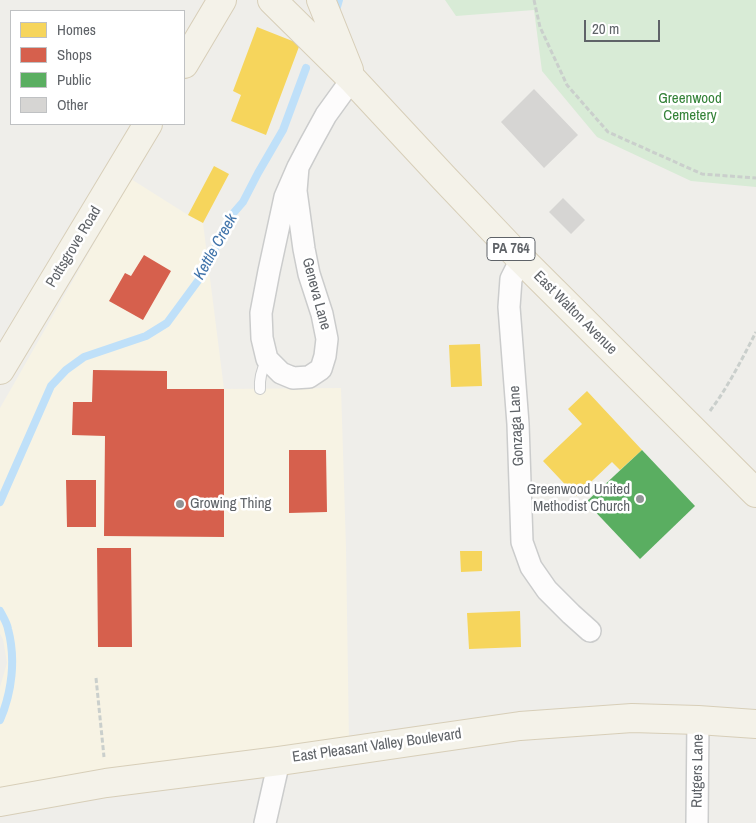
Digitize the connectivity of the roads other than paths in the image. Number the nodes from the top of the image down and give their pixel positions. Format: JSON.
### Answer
{"nodes":[{"id":1,"x":222,"y":0,"type":"edge"},
{"id":2,"x":272,"y":0,"type":"edge"},
{"id":3,"x":321,"y":0,"type":"edge"},
{"id":4,"x":185,"y":62,"type":"edge"},
{"id":5,"x":352,"y":79,"type":"junction"},
{"id":6,"x":147,"y":125,"type":"edge"},
{"id":7,"x":298,"y":167,"type":"junction"},
{"id":8,"x":521,"y":259,"type":"junction"},
{"id":9,"x":267,"y":359,"type":"junction"},
{"id":10,"x":0,"y":370,"type":"edge"},
{"id":11,"x":260,"y":389,"type":"dead end"},
{"id":12,"x":756,"y":493,"type":"edge"},
{"id":13,"x":590,"y":631,"type":"dead end"},
{"id":14,"x":698,"y":720,"type":"junction"},
{"id":15,"x":756,"y":724,"type":"edge"},
{"id":16,"x":279,"y":761,"type":"junction"},
{"id":17,"x":0,"y":802,"type":"edge"},
{"id":18,"x":265,"y":823,"type":"edge"},
{"id":19,"x":697,"y":823,"type":"edge"}],
"edges":[{"from":1,"to":4,"type":"main road"},
{"from":2,"to":5,"type":"main road","name":"East Walton Avenue","number":"PA 764"},
{"from":3,"to":5,"type":"main road"},
{"from":5,"to":7,"type":"street","name":"Geneva Lane"},
{"from":5,"to":8,"type":"main road","name":"East Walton Avenue","number":"PA 764"},
{"from":6,"to":10,"type":"main road","name":"Pottsgrove Road"},
{"from":7,"to":9,"type":"street","name":"Geneva Lane"},
{"from":7,"to":9,"type":"street","name":"Geneva Lane"},
{"from":8,"to":12,"type":"main road","name":"East Walton Avenue","number":"PA 764"},
{"from":8,"to":13,"type":"street","name":"Gonzaga Lane"},
{"from":9,"to":11,"type":"lane"},
{"from":14,"to":15,"type":"main road","name":"East Pleasant Valley Boulevard"},
{"from":14,"to":16,"type":"main road","name":"East Pleasant Valley Boulevard"},
{"from":14,"to":19,"type":"street","name":"Rutgers Lane"},
{"from":16,"to":17,"type":"main road","name":"East Pleasant Valley Boulevard"},
{"from":16,"to":18,"type":"street"}]}
